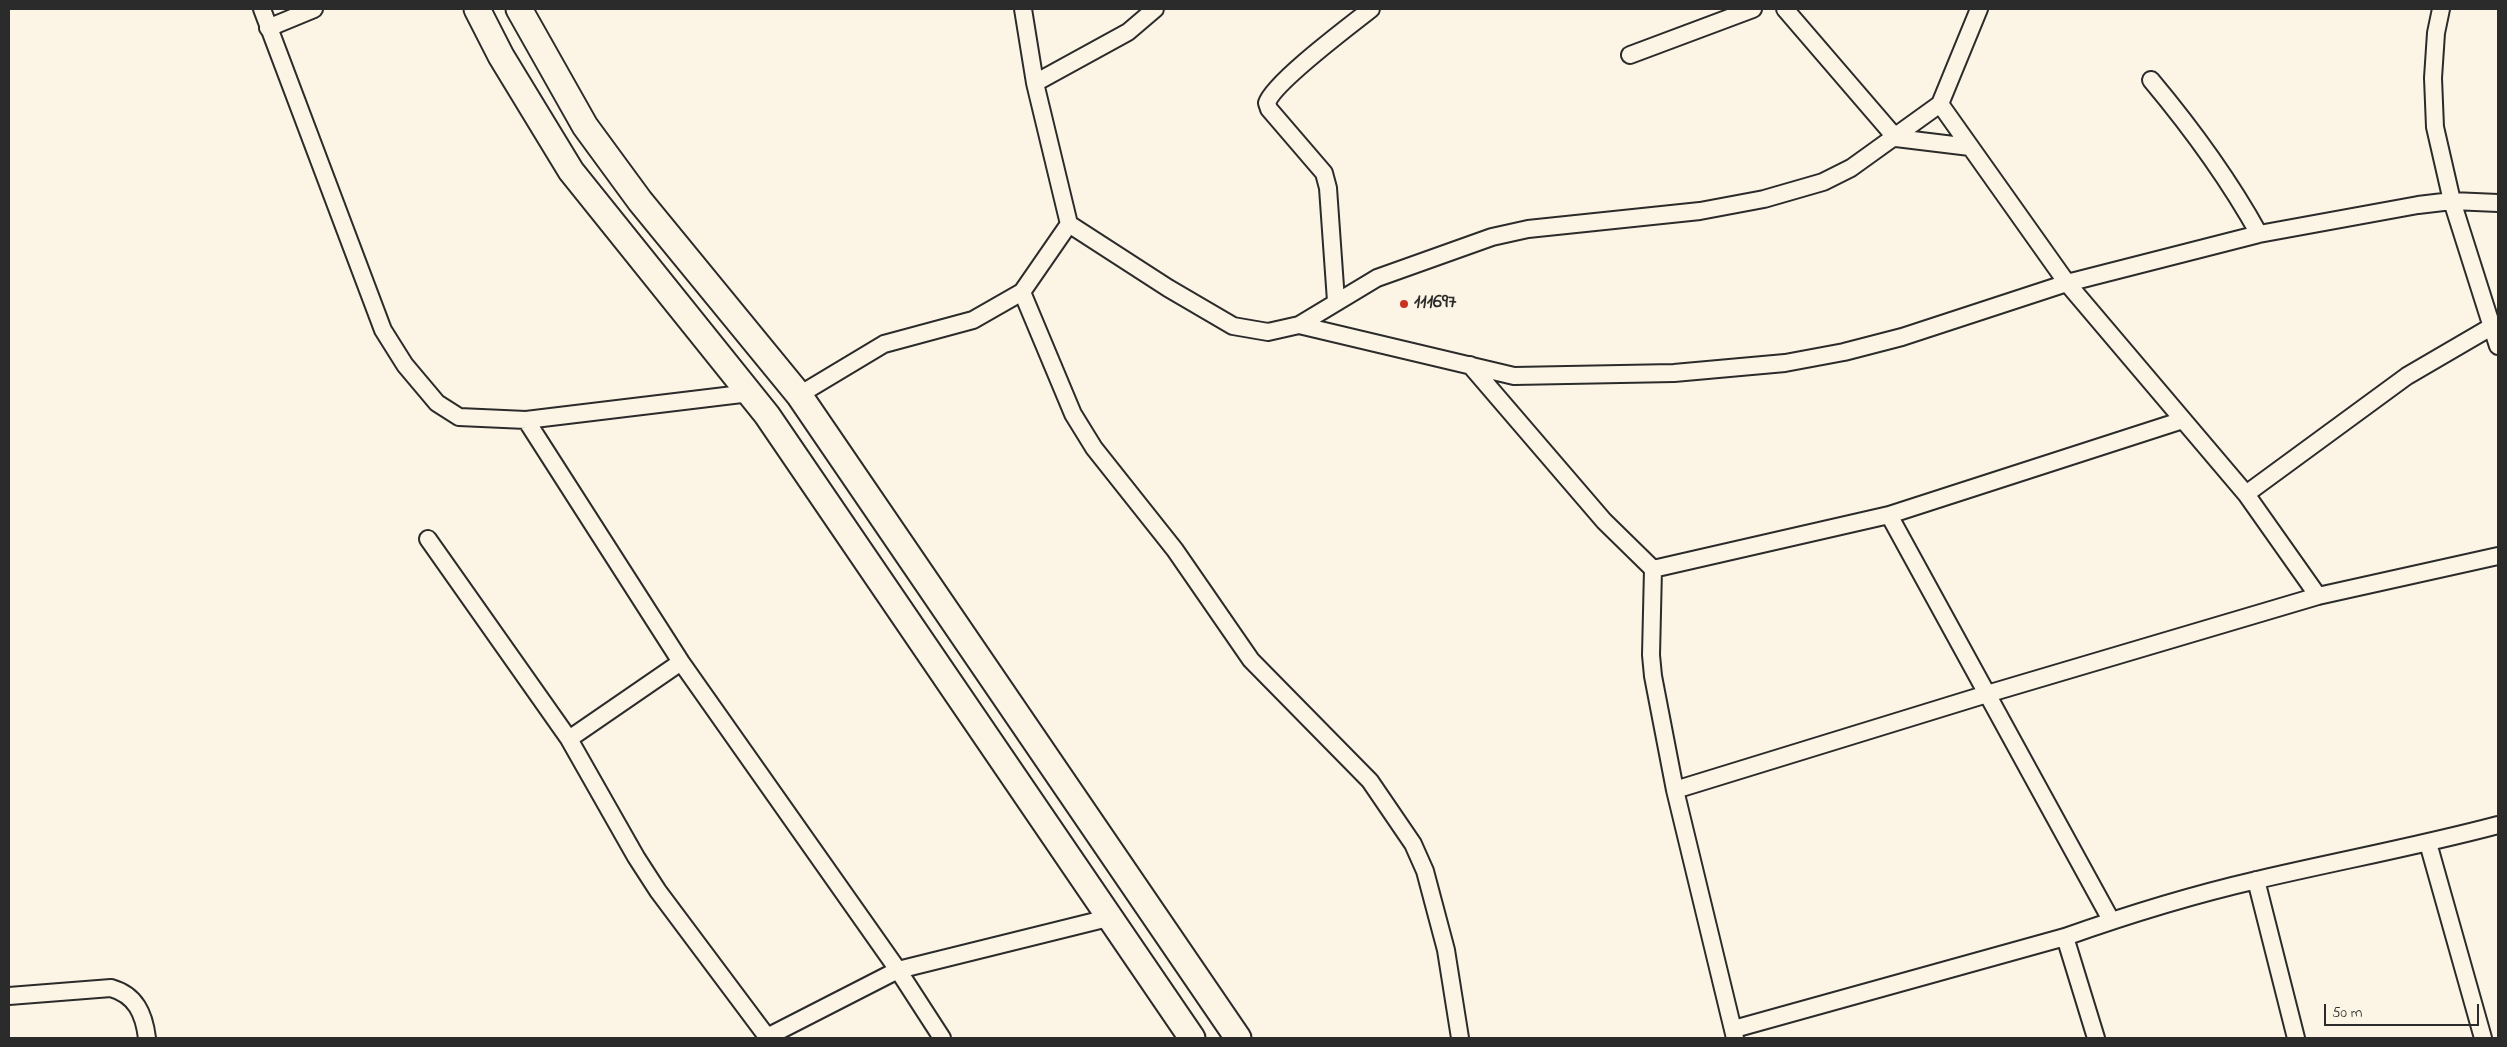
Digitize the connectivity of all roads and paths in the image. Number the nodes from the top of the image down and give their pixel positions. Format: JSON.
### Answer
{"nodes":[{"id":1,"x":262,"y":9,"type":"edge"},
{"id":2,"x":314,"y":9,"type":"edge"},
{"id":3,"x":477,"y":9,"type":"edge"},
{"id":4,"x":519,"y":9,"type":"edge"},
{"id":5,"x":1023,"y":9,"type":"edge"},
{"id":6,"x":1156,"y":9,"type":"edge"},
{"id":7,"x":1371,"y":9,"type":"edge"},
{"id":8,"x":1753,"y":9,"type":"edge"},
{"id":9,"x":1785,"y":9,"type":"edge"},
{"id":10,"x":1979,"y":9,"type":"edge"},
{"id":11,"x":2442,"y":9,"type":"edge"},
{"id":12,"x":268,"y":28,"type":"junction"},
{"id":13,"x":1630,"y":55,"type":"dead end"},
{"id":14,"x":2151,"y":80,"type":"dead end"},
{"id":15,"x":1036,"y":83,"type":"junction"},
{"id":16,"x":1940,"y":104,"type":"junction"},
{"id":17,"x":1896,"y":138,"type":"junction"},
{"id":18,"x":1970,"y":147,"type":"junction"},
{"id":19,"x":2452,"y":201,"type":"junction"},
{"id":20,"x":2498,"y":203,"type":"edge"},
{"id":21,"x":1069,"y":224,"type":"junction"},
{"id":22,"x":2258,"y":234,"type":"junction"},
{"id":23,"x":2067,"y":283,"type":"junction"},
{"id":24,"x":1022,"y":292,"type":"junction"},
{"id":25,"x":1336,"y":301,"type":"junction"},
{"id":26,"x":1299,"y":325,"type":"junction"},
{"id":27,"x":2491,"y":327,"type":"junction"},
{"id":28,"x":2498,"y":346,"type":"edge"},
{"id":29,"x":1470,"y":366,"type":"junction"},
{"id":30,"x":750,"y":392,"type":"junction"},
{"id":31,"x":799,"y":396,"type":"junction"},
{"id":32,"x":526,"y":420,"type":"junction"},
{"id":33,"x":2183,"y":420,"type":"junction"},
{"id":34,"x":2246,"y":494,"type":"junction"},
{"id":35,"x":1889,"y":515,"type":"junction"},
{"id":36,"x":428,"y":539,"type":"dead end"},
{"id":37,"x":2498,"y":556,"type":"edge"},
{"id":38,"x":1653,"y":569,"type":"junction"},
{"id":39,"x":2318,"y":596,"type":"junction"},
{"id":40,"x":681,"y":662,"type":"junction"},
{"id":41,"x":1987,"y":694,"type":"junction"},
{"id":42,"x":569,"y":739,"type":"junction"},
{"id":43,"x":1675,"y":790,"type":"junction"},
{"id":44,"x":2498,"y":825,"type":"edge"},
{"id":45,"x":2428,"y":844,"type":"junction"},
{"id":46,"x":2256,"y":880,"type":"junction"},
{"id":47,"x":1108,"y":918,"type":"junction"},
{"id":48,"x":2111,"y":920,"type":"junction"},
{"id":49,"x":2064,"y":937,"type":"junction"},
{"id":50,"x":898,"y":970,"type":"junction"},
{"id":51,"x":9,"y":996,"type":"edge"},
{"id":52,"x":1734,"y":1033,"type":"edge"},
{"id":53,"x":147,"y":1038,"type":"edge"},
{"id":54,"x":768,"y":1038,"type":"edge"},
{"id":55,"x":942,"y":1038,"type":"edge"},
{"id":56,"x":1192,"y":1038,"type":"edge"},
{"id":57,"x":1238,"y":1038,"type":"edge"},
{"id":58,"x":1460,"y":1038,"type":"edge"},
{"id":59,"x":2096,"y":1038,"type":"edge"},
{"id":60,"x":2296,"y":1038,"type":"edge"},
{"id":61,"x":2483,"y":1038,"type":"edge"}],
"edges":[{"from":1,"to":12,"type":"street"},
{"from":2,"to":12,"type":"street"},
{"from":3,"to":30,"type":"main road"},
{"from":4,"to":31,"type":"main road"},
{"from":5,"to":15,"type":"street"},
{"from":6,"to":15,"type":"street"},
{"from":7,"to":25,"type":"street"},
{"from":8,"to":13,"type":"street"},
{"from":9,"to":17,"type":"street"},
{"from":10,"to":16,"type":"street"},
{"from":11,"to":19,"type":"street"},
{"from":12,"to":32,"type":"street"},
{"from":14,"to":22,"type":"street"},
{"from":15,"to":21,"type":"street"},
{"from":16,"to":17,"type":"street"},
{"from":16,"to":18,"type":"street"},
{"from":17,"to":18,"type":"street"},
{"from":17,"to":25,"type":"street"},
{"from":18,"to":23,"type":"street"},
{"from":19,"to":20,"type":"street"},
{"from":19,"to":22,"type":"street"},
{"from":19,"to":27,"type":"street"},
{"from":21,"to":24,"type":"street"},
{"from":21,"to":26,"type":"street"},
{"from":22,"to":23,"type":"street"},
{"from":23,"to":29,"type":"street"},
{"from":23,"to":33,"type":"street"},
{"from":24,"to":31,"type":"street"},
{"from":24,"to":58,"type":"street"},
{"from":25,"to":26,"type":"street"},
{"from":26,"to":29,"type":"street"},
{"from":27,"to":28,"type":"street"},
{"from":27,"to":34,"type":"street"},
{"from":29,"to":38,"type":"street"},
{"from":30,"to":32,"type":"street"},
{"from":30,"to":47,"type":"main road"},
{"from":31,"to":57,"type":"main road"},
{"from":32,"to":40,"type":"street"},
{"from":33,"to":34,"type":"street"},
{"from":33,"to":35,"type":"street"},
{"from":34,"to":39,"type":"street"},
{"from":35,"to":38,"type":"street"},
{"from":35,"to":41,"type":"street"},
{"from":36,"to":42,"type":"street"},
{"from":37,"to":39,"type":"street"},
{"from":38,"to":43,"type":"street"},
{"from":39,"to":41,"type":"street"},
{"from":40,"to":42,"type":"street"},
{"from":40,"to":50,"type":"street"},
{"from":41,"to":43,"type":"street"},
{"from":41,"to":48,"type":"street"},
{"from":42,"to":54,"type":"street"},
{"from":43,"to":52,"type":"street"},
{"from":44,"to":45,"type":"street"},
{"from":45,"to":46,"type":"street"},
{"from":45,"to":61,"type":"street"},
{"from":46,"to":48,"type":"street"},
{"from":46,"to":60,"type":"street"},
{"from":47,"to":50,"type":"street"},
{"from":47,"to":56,"type":"main road"},
{"from":48,"to":49,"type":"street"},
{"from":49,"to":52,"type":"street"},
{"from":49,"to":59,"type":"street"},
{"from":50,"to":54,"type":"street"},
{"from":50,"to":55,"type":"street"},
{"from":51,"to":53,"type":"street"}]}
